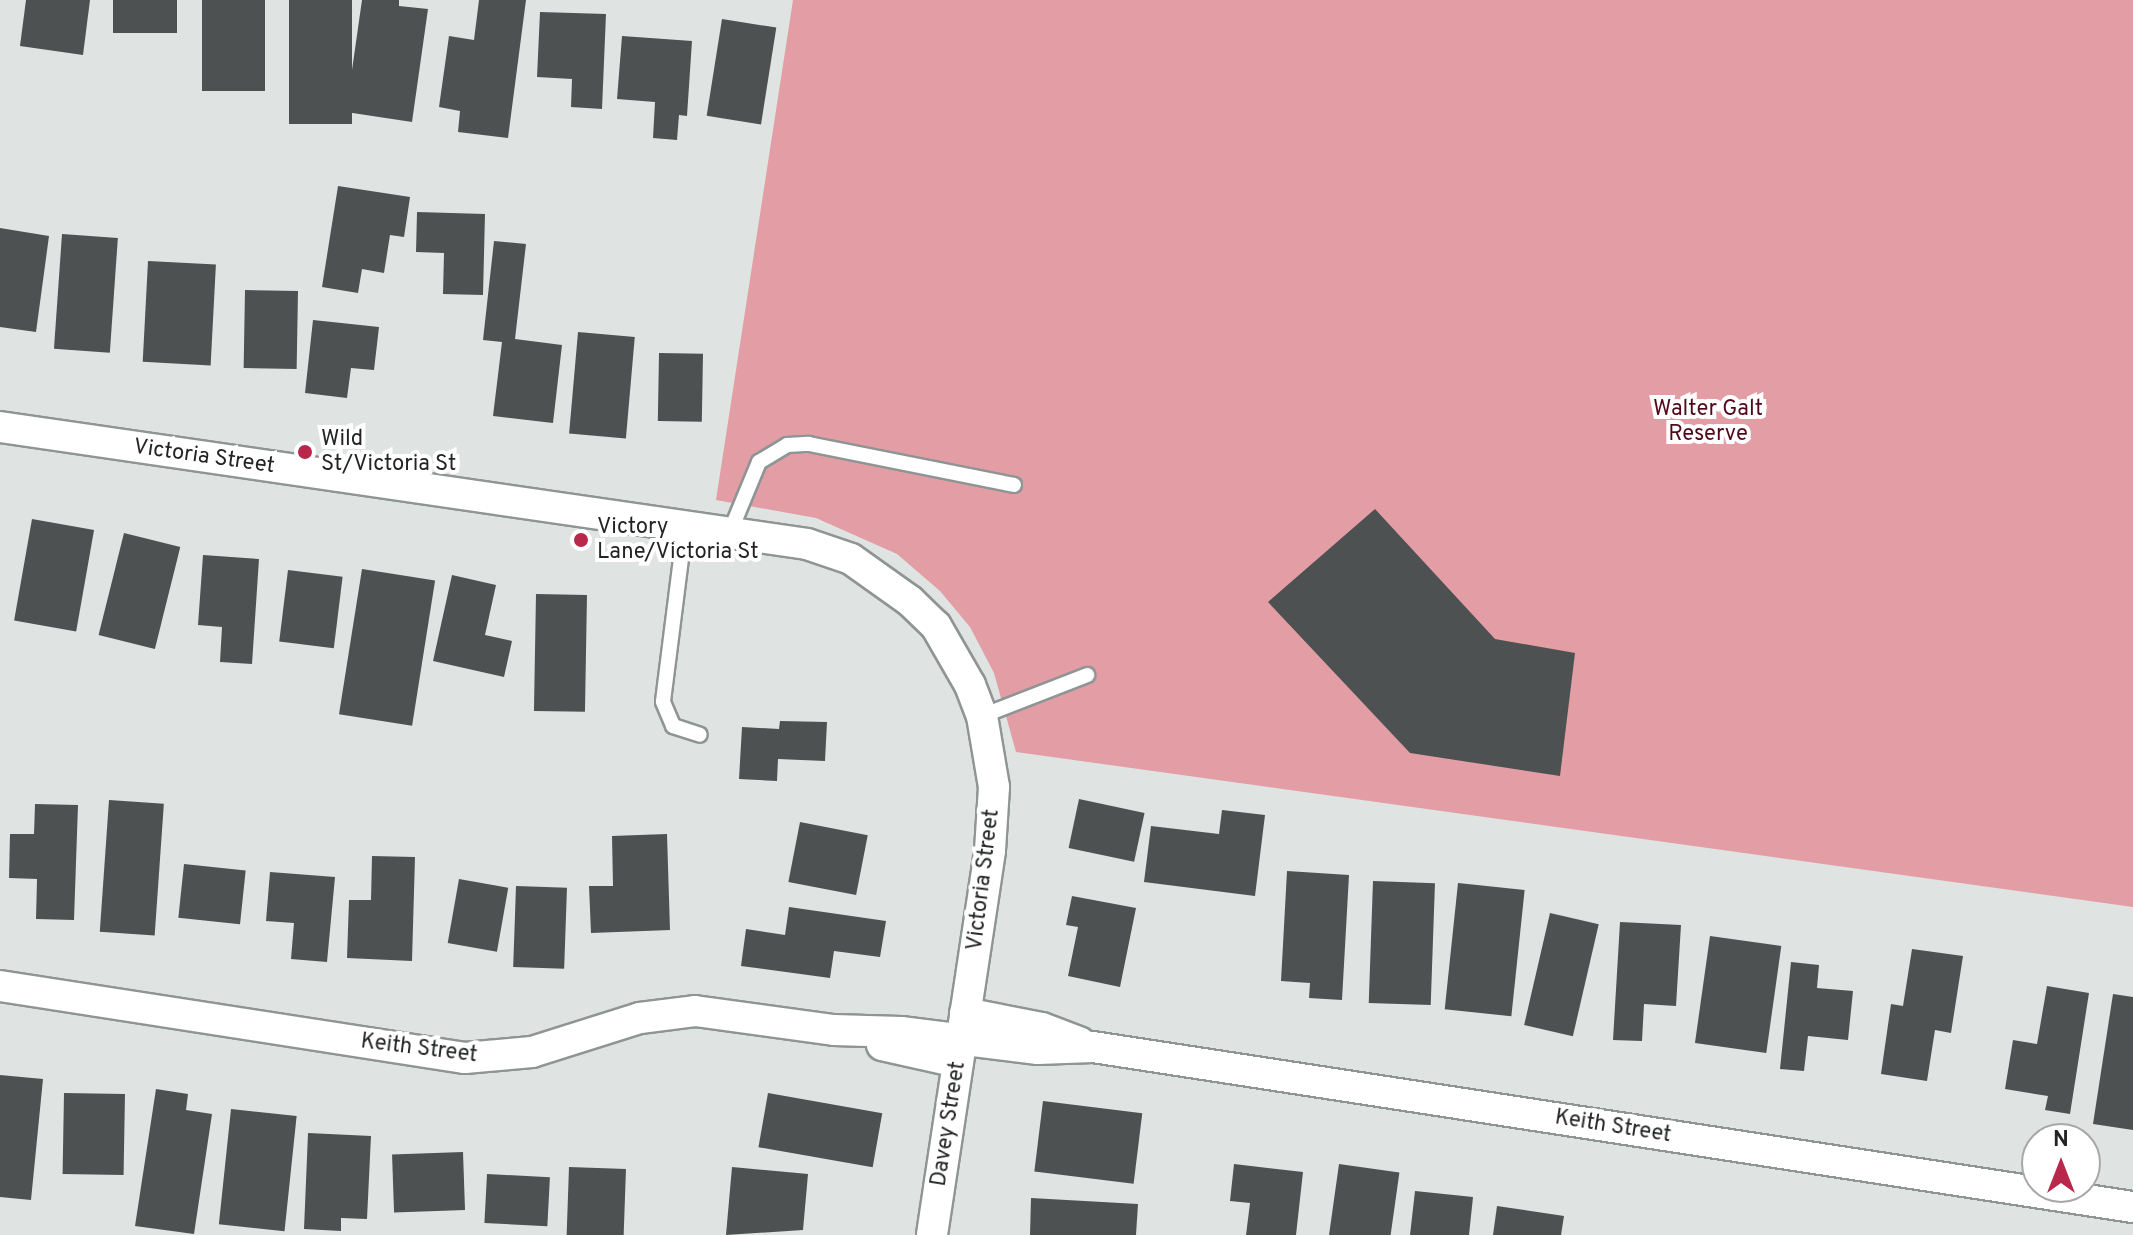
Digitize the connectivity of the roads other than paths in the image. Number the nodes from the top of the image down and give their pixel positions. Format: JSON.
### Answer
{"nodes":[{"id":1,"x":0,"y":427,"type":"edge"},
{"id":2,"x":1014,"y":485,"type":"dead end"},
{"id":3,"x":685,"y":527,"type":"junction"},
{"id":4,"x":730,"y":532,"type":"junction"},
{"id":5,"x":1087,"y":675,"type":"dead end"},
{"id":6,"x":982,"y":716,"type":"junction"},
{"id":7,"x":700,"y":735,"type":"dead end"},
{"id":8,"x":0,"y":986,"type":"edge"},
{"id":9,"x":962,"y":1038,"type":"junction"},
{"id":10,"x":2133,"y":1207,"type":"edge"},
{"id":11,"x":932,"y":1235,"type":"edge"}],
"edges":[{"from":1,"to":3,"type":"street","name":"Victoria Street"},
{"from":2,"to":4,"type":"lane"},
{"from":3,"to":4,"type":"street","name":"Victoria Street"},
{"from":3,"to":7,"type":"lane"},
{"from":4,"to":6,"type":"street","name":"Victoria Street"},
{"from":5,"to":6,"type":"lane"},
{"from":6,"to":9,"type":"street","name":"Victoria Street"},
{"from":8,"to":9,"type":"street","name":"Keith Street"},
{"from":9,"to":10,"type":"street","name":"Keith Street"},
{"from":9,"to":11,"type":"street","name":"Davey Street"}]}
